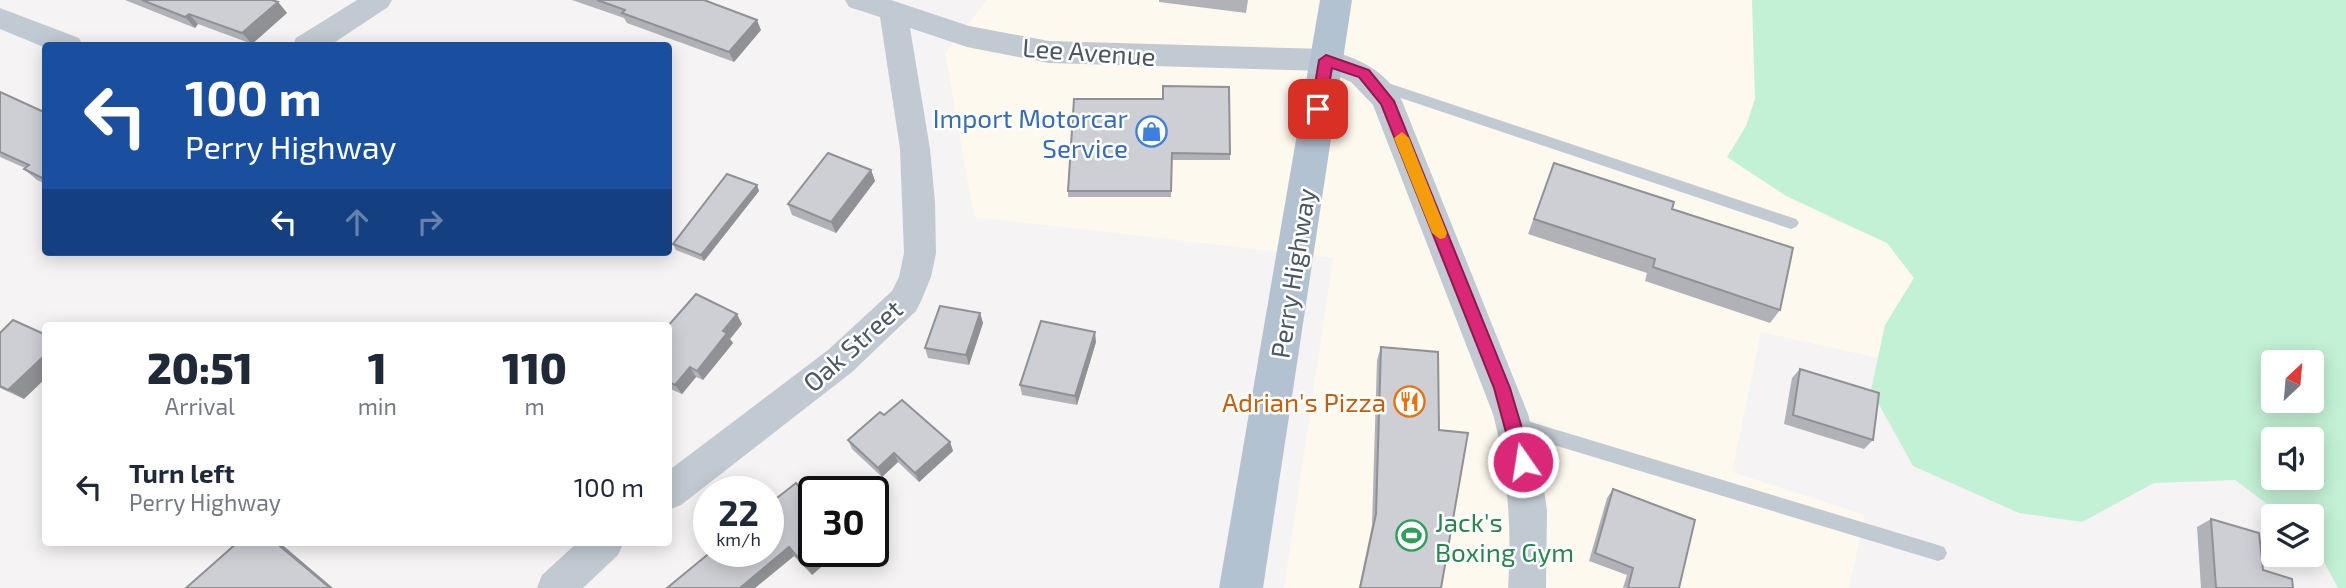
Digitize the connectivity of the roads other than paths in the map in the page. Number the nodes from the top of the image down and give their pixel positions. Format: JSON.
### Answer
{"nodes":[{"id":1,"x":378,"y":0,"type":"edge"},
{"id":2,"x":859,"y":0,"type":"edge"},
{"id":3,"x":1336,"y":0,"type":"edge"},
{"id":4,"x":893,"y":11,"type":"junction"},
{"id":5,"x":0,"y":18,"type":"edge"},
{"id":6,"x":59,"y":42,"type":"edge"},
{"id":7,"x":312,"y":42,"type":"edge"},
{"id":8,"x":1326,"y":60,"type":"junction"},
{"id":9,"x":1374,"y":83,"type":"junction"},
{"id":10,"x":1791,"y":223,"type":"dead end"},
{"id":11,"x":1514,"y":425,"type":"junction"},
{"id":12,"x":672,"y":490,"type":"edge"},
{"id":13,"x":601,"y":546,"type":"edge"},
{"id":14,"x":1938,"y":553,"type":"dead end"},
{"id":15,"x":556,"y":588,"type":"edge"},
{"id":16,"x":1241,"y":588,"type":"edge"},
{"id":17,"x":1527,"y":588,"type":"edge"}],
"edges":[{"from":1,"to":7,"type":"street"},
{"from":2,"to":4,"type":"street","name":"Lee Avenue"},
{"from":3,"to":8,"type":"main road","name":"Perry Highway"},
{"from":4,"to":8,"type":"street","name":"Lee Avenue"},
{"from":4,"to":12,"type":"street","name":"Oak Street"},
{"from":5,"to":6,"type":"street"},
{"from":8,"to":9,"type":"street","name":"Lee Avenue"},
{"from":8,"to":16,"type":"main road","name":"Perry Highway"},
{"from":9,"to":10,"type":"lane"},
{"from":9,"to":11,"type":"street"},
{"from":11,"to":14,"type":"lane"},
{"from":11,"to":17,"type":"street"},
{"from":13,"to":15,"type":"street"}]}
